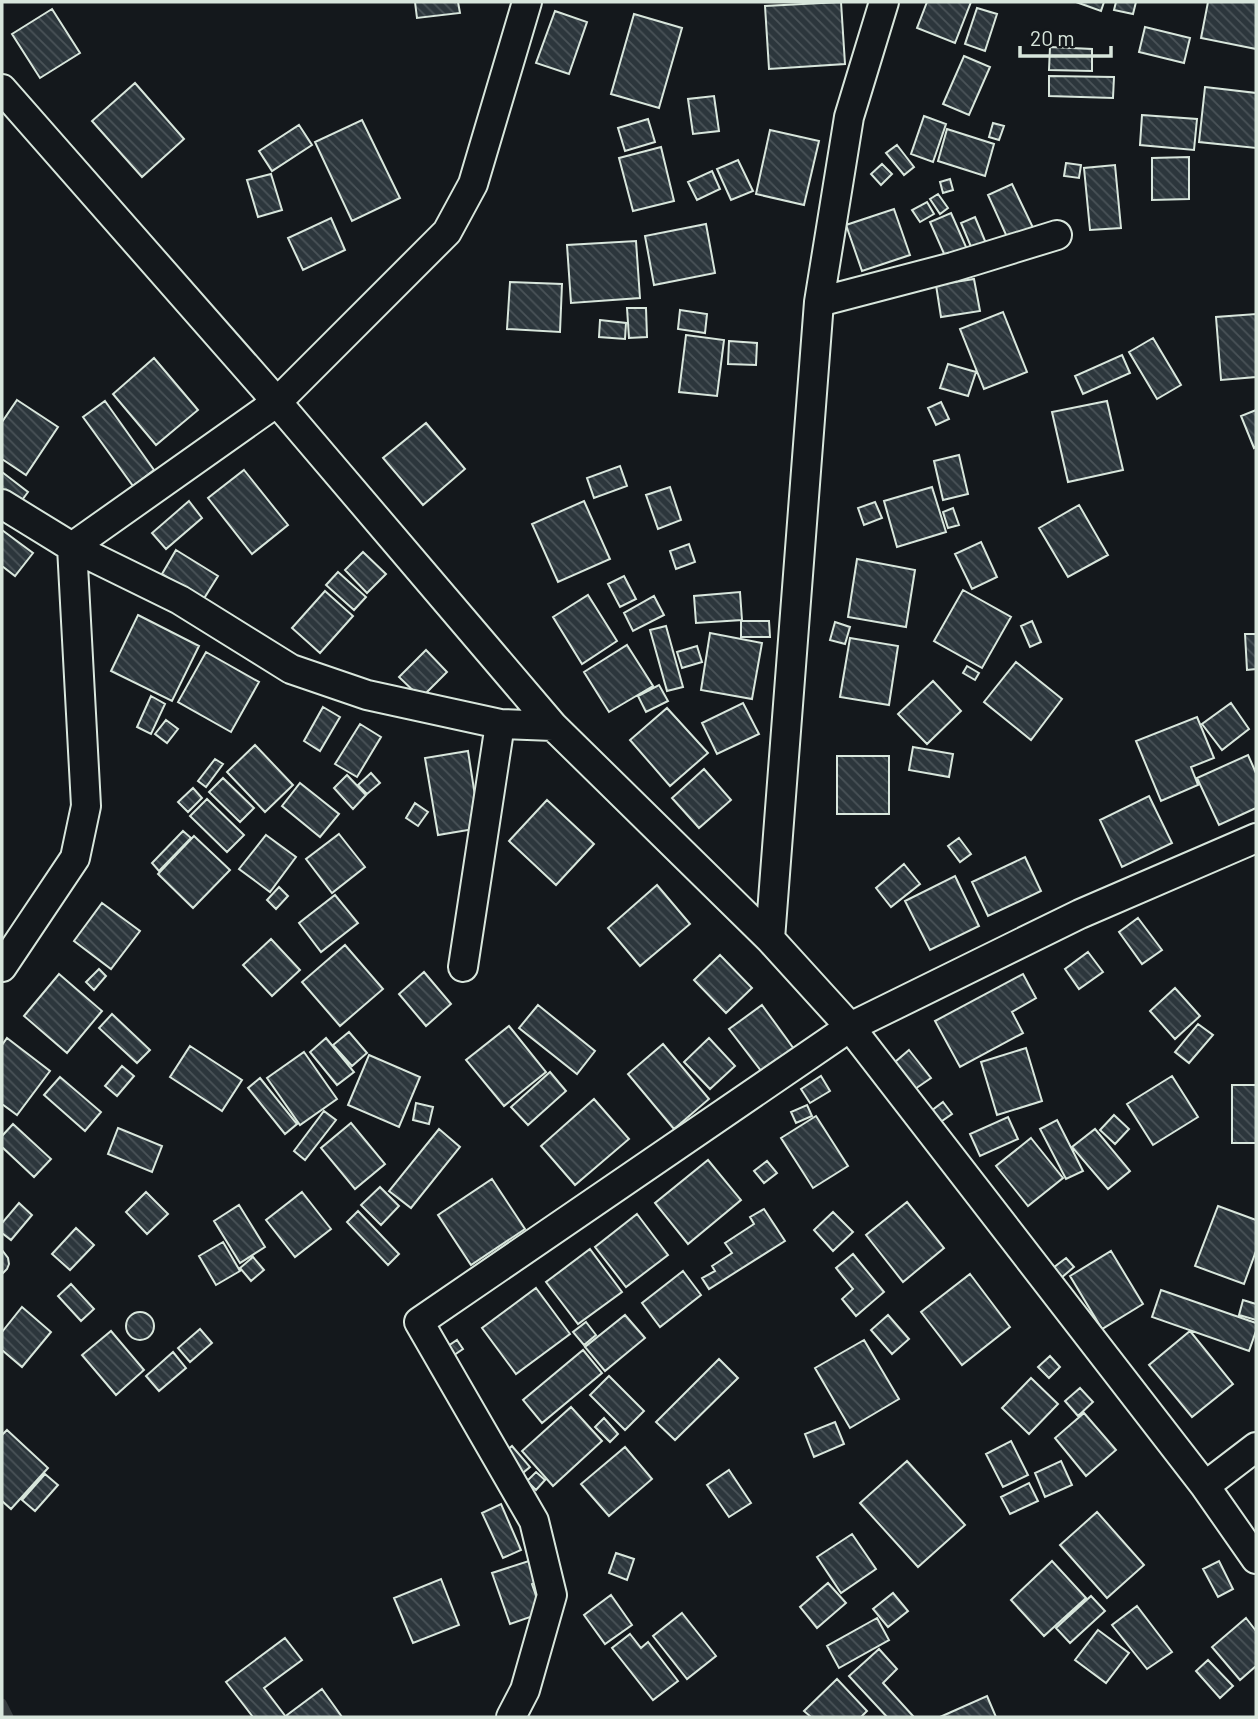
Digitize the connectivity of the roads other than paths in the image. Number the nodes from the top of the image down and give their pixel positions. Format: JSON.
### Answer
{"nodes":[{"id":1,"x":527,"y":2,"type":"edge"},
{"id":2,"x":884,"y":2,"type":"edge"},
{"id":3,"x":2,"y":89,"type":"edge"},
{"id":4,"x":1058,"y":235,"type":"dead end"},
{"id":5,"x":819,"y":302,"type":"junction"},
{"id":6,"x":277,"y":402,"type":"junction"},
{"id":7,"x":2,"y":504,"type":"edge"},
{"id":8,"x":72,"y":547,"type":"junction"},
{"id":9,"x":500,"y":724,"type":"junction"},
{"id":10,"x":553,"y":726,"type":"junction"},
{"id":11,"x":1256,"y":838,"type":"edge"},
{"id":12,"x":770,"y":939,"type":"junction"},
{"id":13,"x":2,"y":967,"type":"edge"},
{"id":14,"x":464,"y":967,"type":"dead end"},
{"id":15,"x":850,"y":1027,"type":"junction"},
{"id":16,"x":1256,"y":1447,"type":"edge"},
{"id":17,"x":1205,"y":1486,"type":"junction"},
{"id":18,"x":1256,"y":1559,"type":"edge"},
{"id":19,"x":511,"y":1717,"type":"edge"}],
"edges":[{"from":1,"to":6,"type":"street"},
{"from":2,"to":5,"type":"street"},
{"from":3,"to":6,"type":"street"},
{"from":4,"to":5,"type":"street"},
{"from":5,"to":12,"type":"street"},
{"from":6,"to":8,"type":"street"},
{"from":6,"to":10,"type":"street"},
{"from":7,"to":8,"type":"street"},
{"from":8,"to":9,"type":"street"},
{"from":8,"to":13,"type":"street"},
{"from":9,"to":10,"type":"street"},
{"from":9,"to":14,"type":"street"},
{"from":10,"to":12,"type":"street"},
{"from":11,"to":15,"type":"street"},
{"from":12,"to":15,"type":"street"},
{"from":15,"to":17,"type":"street"},
{"from":15,"to":19,"type":"street"},
{"from":16,"to":17,"type":"street"},
{"from":17,"to":18,"type":"street"}]}
